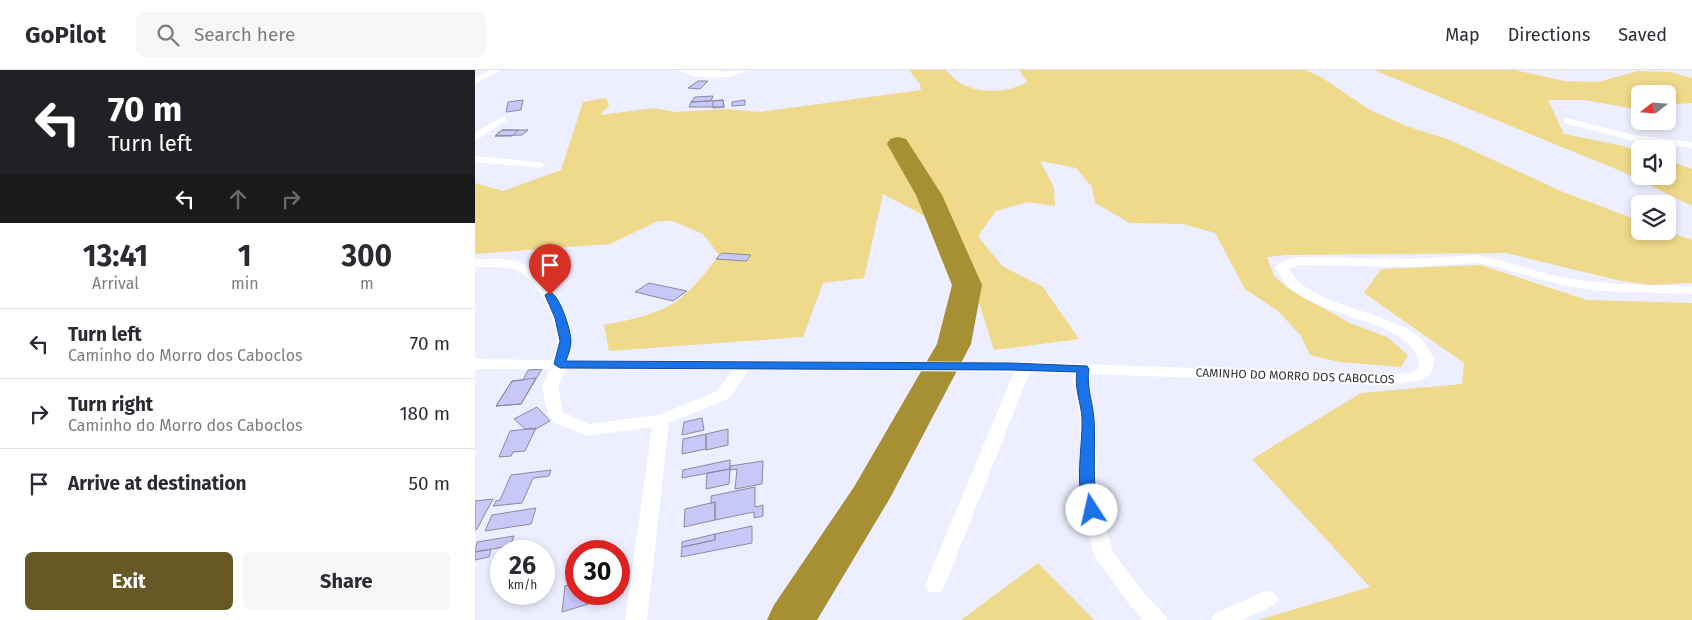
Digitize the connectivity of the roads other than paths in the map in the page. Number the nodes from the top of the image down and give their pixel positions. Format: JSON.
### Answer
{"nodes":[{"id":1,"x":497,"y":70,"type":"edge"},
{"id":2,"x":682,"y":70,"type":"edge"},
{"id":3,"x":719,"y":70,"type":"edge"},
{"id":4,"x":743,"y":70,"type":"edge"},
{"id":5,"x":705,"y":74,"type":"junction"},
{"id":6,"x":475,"y":80,"type":"edge"},
{"id":7,"x":503,"y":119,"type":"dead end"},
{"id":8,"x":1567,"y":121,"type":"dead end"},
{"id":9,"x":475,"y":138,"type":"edge"},
{"id":10,"x":1692,"y":145,"type":"edge"},
{"id":11,"x":475,"y":159,"type":"edge"},
{"id":12,"x":540,"y":165,"type":"dead end"},
{"id":13,"x":475,"y":263,"type":"edge"},
{"id":14,"x":1692,"y":290,"type":"edge"},
{"id":15,"x":475,"y":364,"type":"edge"},
{"id":16,"x":560,"y":364,"type":"junction"},
{"id":17,"x":745,"y":365,"type":"junction"},
{"id":18,"x":1018,"y":367,"type":"junction"},
{"id":19,"x":1083,"y":369,"type":"junction"},
{"id":20,"x":661,"y":420,"type":"junction"},
{"id":21,"x":935,"y":585,"type":"dead end"},
{"id":22,"x":1267,"y":599,"type":"dead end"},
{"id":23,"x":636,"y":620,"type":"edge"},
{"id":24,"x":1156,"y":620,"type":"edge"},
{"id":25,"x":1223,"y":620,"type":"edge"}],
"edges":[{"from":1,"to":6,"type":"street"},
{"from":2,"to":5,"type":"street"},
{"from":3,"to":5,"type":"street"},
{"from":4,"to":5,"type":"street"},
{"from":7,"to":9,"type":"street"},
{"from":8,"to":10,"type":"street"},
{"from":11,"to":12,"type":"street"},
{"from":13,"to":16,"type":"street"},
{"from":14,"to":19,"type":"street","name":"CAMINHO DO MORRO DOS CABOCLOS"},
{"from":15,"to":16,"type":"street","name":"CAMINHO DO MORRO DOS CABOCLOS"},
{"from":16,"to":17,"type":"street","name":"CAMINHO DO MORRO DOS CABOCLOS"},
{"from":16,"to":20,"type":"street"},
{"from":17,"to":18,"type":"street","name":"CAMINHO DO MORRO DOS CABOCLOS"},
{"from":17,"to":20,"type":"street"},
{"from":18,"to":19,"type":"street","name":"CAMINHO DO MORRO DOS CABOCLOS"},
{"from":18,"to":21,"type":"street"},
{"from":19,"to":24,"type":"street"},
{"from":20,"to":23,"type":"street"},
{"from":22,"to":25,"type":"street"}]}
